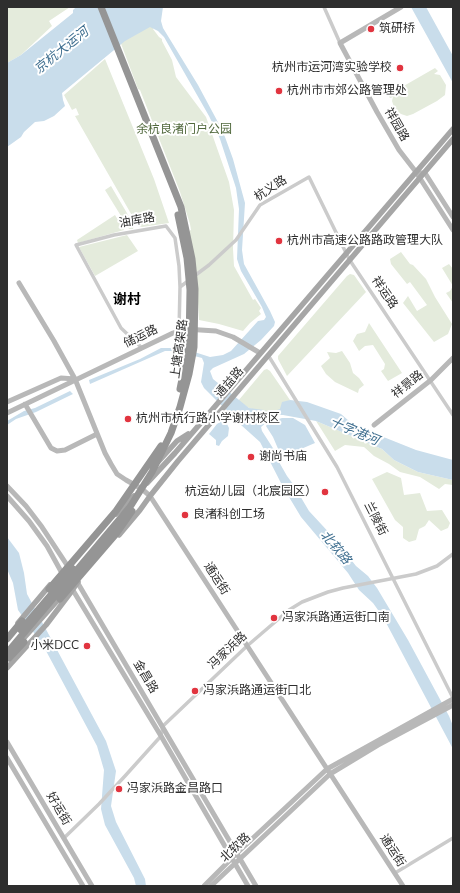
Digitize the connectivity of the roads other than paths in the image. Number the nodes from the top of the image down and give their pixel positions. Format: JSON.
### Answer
{"nodes":[{"id":1,"x":95,"y":7,"type":"edge"},
{"id":2,"x":101,"y":7,"type":"edge"},
{"id":3,"x":324,"y":7,"type":"edge"},
{"id":4,"x":400,"y":7,"type":"edge"},
{"id":5,"x":340,"y":43,"type":"junction"},
{"id":6,"x":453,"y":129,"type":"edge"},
{"id":7,"x":453,"y":139,"type":"edge"},
{"id":8,"x":416,"y":172,"type":"junction"},
{"id":9,"x":425,"y":174,"type":"junction"},
{"id":10,"x":309,"y":177,"type":"joint"},
{"id":11,"x":420,"y":180,"type":"junction"},
{"id":12,"x":453,"y":217,"type":"edge"},
{"id":13,"x":453,"y":230,"type":"edge"},
{"id":14,"x":346,"y":253,"type":"junction"},
{"id":15,"x":350,"y":259,"type":"junction"},
{"id":16,"x":19,"y":283,"type":"dead end"},
{"id":17,"x":180,"y":287,"type":"junction"},
{"id":18,"x":179,"y":331,"type":"junction"},
{"id":19,"x":142,"y":348,"type":"junction"},
{"id":20,"x":260,"y":353,"type":"junction"},
{"id":21,"x":268,"y":355,"type":"junction"},
{"id":22,"x":453,"y":358,"type":"edge"},
{"id":23,"x":75,"y":379,"type":"junction"},
{"id":24,"x":431,"y":380,"type":"junction"},
{"id":25,"x":7,"y":402,"type":"edge"},
{"id":26,"x":25,"y":404,"type":"junction"},
{"id":27,"x":7,"y":412,"type":"edge"},
{"id":28,"x":453,"y":415,"type":"edge"},
{"id":29,"x":374,"y":425,"type":"dead end"},
{"id":30,"x":97,"y":434,"type":"junction"},
{"id":31,"x":161,"y":446,"type":"junction"},
{"id":32,"x":7,"y":486,"type":"edge"},
{"id":33,"x":139,"y":487,"type":"junction"},
{"id":34,"x":7,"y":496,"type":"edge"},
{"id":35,"x":150,"y":496,"type":"junction"},
{"id":36,"x":453,"y":554,"type":"edge"},
{"id":37,"x":69,"y":567,"type":"junction"},
{"id":38,"x":63,"y":574,"type":"junction"},
{"id":39,"x":394,"y":578,"type":"junction"},
{"id":40,"x":78,"y":582,"type":"junction"},
{"id":41,"x":73,"y":589,"type":"junction"},
{"id":42,"x":23,"y":620,"type":"junction"},
{"id":43,"x":7,"y":635,"type":"edge"},
{"id":44,"x":7,"y":639,"type":"edge"},
{"id":45,"x":7,"y":642,"type":"edge"},
{"id":46,"x":7,"y":646,"type":"edge"},
{"id":47,"x":247,"y":646,"type":"junction"},
{"id":48,"x":8,"y":656,"type":"edge"},
{"id":49,"x":7,"y":668,"type":"edge"},
{"id":50,"x":453,"y":698,"type":"edge"},
{"id":51,"x":446,"y":705,"type":"junction"},
{"id":52,"x":453,"y":705,"type":"edge"},
{"id":53,"x":163,"y":726,"type":"junction"},
{"id":54,"x":161,"y":736,"type":"junction"},
{"id":55,"x":7,"y":742,"type":"edge"},
{"id":56,"x":7,"y":758,"type":"edge"},
{"id":57,"x":329,"y":771,"type":"junction"},
{"id":58,"x":64,"y":838,"type":"junction"},
{"id":59,"x":453,"y":838,"type":"edge"},
{"id":60,"x":237,"y":853,"type":"junction"},
{"id":61,"x":240,"y":859,"type":"junction"},
{"id":62,"x":233,"y":861,"type":"junction"},
{"id":63,"x":395,"y":873,"type":"junction"},
{"id":64,"x":83,"y":886,"type":"edge"},
{"id":65,"x":92,"y":886,"type":"edge"},
{"id":66,"x":204,"y":886,"type":"edge"},
{"id":67,"x":211,"y":886,"type":"edge"},
{"id":68,"x":248,"y":886,"type":"edge"},
{"id":69,"x":256,"y":886,"type":"edge"},
{"id":70,"x":404,"y":886,"type":"edge"}],
"edges":[{"from":1,"to":31,"type":"highway","name":"上塘高架路","bridge":true},
{"from":2,"to":48,"type":"highway","name":"上塘高架路","bridge":true},
{"from":3,"to":5,"type":"street"},
{"from":4,"to":5,"type":"street"},
{"from":5,"to":8,"type":"street","name":"祥园路"},
{"from":6,"to":8,"type":"main road","name":"通益路"},
{"from":7,"to":9,"type":"main road","name":"通益路"},
{"from":8,"to":9,"type":"street"},
{"from":8,"to":11,"type":"street","name":"祥园路"},
{"from":8,"to":14,"type":"main road","name":"通益路"},
{"from":9,"to":11,"type":"main road","name":"通益路"},
{"from":9,"to":12,"type":"street"},
{"from":10,"to":14,"type":"street","name":"祥运路"},
{"from":10,"to":17,"type":"street","name":"杭义路"},
{"from":11,"to":13,"type":"street","name":"祥园路"},
{"from":11,"to":15,"type":"main road","name":"通益路"},
{"from":14,"to":15,"type":"street","name":"祥运路"},
{"from":14,"to":20,"type":"main road","name":"通益路"},
{"from":15,"to":21,"type":"main road","name":"通益路"},
{"from":15,"to":24,"type":"street","name":"祥运路"},
{"from":16,"to":23,"type":"street","name":"通运街"},
{"from":17,"to":18,"type":"street","name":"油库路"},
{"from":17,"to":19,"type":"street","name":"油库路"},
{"from":18,"to":19,"type":"street","name":"储运路"},
{"from":18,"to":20,"type":"street","name":"储运路"},
{"from":19,"to":23,"type":"street","name":"储运路"},
{"from":20,"to":33,"type":"main road","name":"通益路"},
{"from":21,"to":35,"type":"main road","name":"通益路"},
{"from":21,"to":39,"type":"street","name":"兰陵街"},
{"from":22,"to":24,"type":"street","name":"祥景路"},
{"from":23,"to":25,"type":"street"},
{"from":23,"to":26,"type":"street"},
{"from":23,"to":30,"type":"street","name":"通运街"},
{"from":24,"to":28,"type":"street","name":"祥运路"},
{"from":24,"to":29,"type":"street","name":"祥景路"},
{"from":26,"to":27,"type":"street"},
{"from":26,"to":30,"type":"street"},
{"from":30,"to":33,"type":"street","name":"通运街"},
{"from":31,"to":44,"type":"highway","bridge":true},
{"from":31,"to":46,"type":"highway","name":"上塘高架路","bridge":true},
{"from":32,"to":37,"type":"street","name":"金昌路"},
{"from":33,"to":35,"type":"street","name":"通运街"},
{"from":33,"to":37,"type":"main road","name":"通益路"},
{"from":34,"to":38,"type":"street","name":"金昌路"},
{"from":35,"to":40,"type":"main road","name":"通益路"},
{"from":35,"to":47,"type":"street","name":"通运街"},
{"from":36,"to":39,"type":"street","name":"冯家浜路"},
{"from":37,"to":38,"type":"main road","name":"通益路"},
{"from":37,"to":40,"type":"street","name":"金昌路"},
{"from":38,"to":41,"type":"street","name":"金昌路"},
{"from":38,"to":42,"type":"main road","name":"通益路"},
{"from":39,"to":47,"type":"street","name":"冯家浜路"},
{"from":39,"to":50,"type":"street","name":"兰陵街"},
{"from":40,"to":41,"type":"main road","name":"通益路"},
{"from":40,"to":53,"type":"street","name":"金昌路"},
{"from":41,"to":48,"type":"main road","name":"通益路"},
{"from":41,"to":49,"type":"main road"},
{"from":41,"to":54,"type":"street","name":"金昌路"},
{"from":42,"to":43,"type":"main road"},
{"from":42,"to":45,"type":"main road"},
{"from":47,"to":53,"type":"street","name":"冯家浜路"},
{"from":47,"to":57,"type":"street","name":"通运街"},
{"from":50,"to":51,"type":"street","name":"北软路"},
{"from":51,"to":52,"type":"street","name":"北软路"},
{"from":51,"to":57,"type":"street","name":"北软路"},
{"from":53,"to":54,"type":"street"},
{"from":53,"to":60,"type":"street","name":"金昌路"},
{"from":54,"to":58,"type":"street"},
{"from":54,"to":62,"type":"street","name":"金昌路"},
{"from":55,"to":58,"type":"street","name":"好运街"},
{"from":56,"to":64,"type":"street","name":"好运街"},
{"from":57,"to":60,"type":"street","name":"北软路"},
{"from":57,"to":61,"type":"street","name":"北软路"},
{"from":57,"to":63,"type":"street","name":"通运街"},
{"from":58,"to":65,"type":"street","name":"好运街"},
{"from":59,"to":63,"type":"street"},
{"from":60,"to":61,"type":"street","name":"金昌路"},
{"from":60,"to":62,"type":"street","name":"北软路"},
{"from":61,"to":62,"type":"street","name":"北软路"},
{"from":61,"to":69,"type":"street","name":"金昌路"},
{"from":62,"to":66,"type":"street","name":"北软路"},
{"from":62,"to":67,"type":"street","name":"北软路"},
{"from":62,"to":68,"type":"street","name":"金昌路"},
{"from":63,"to":70,"type":"street","name":"通运街"}]}
